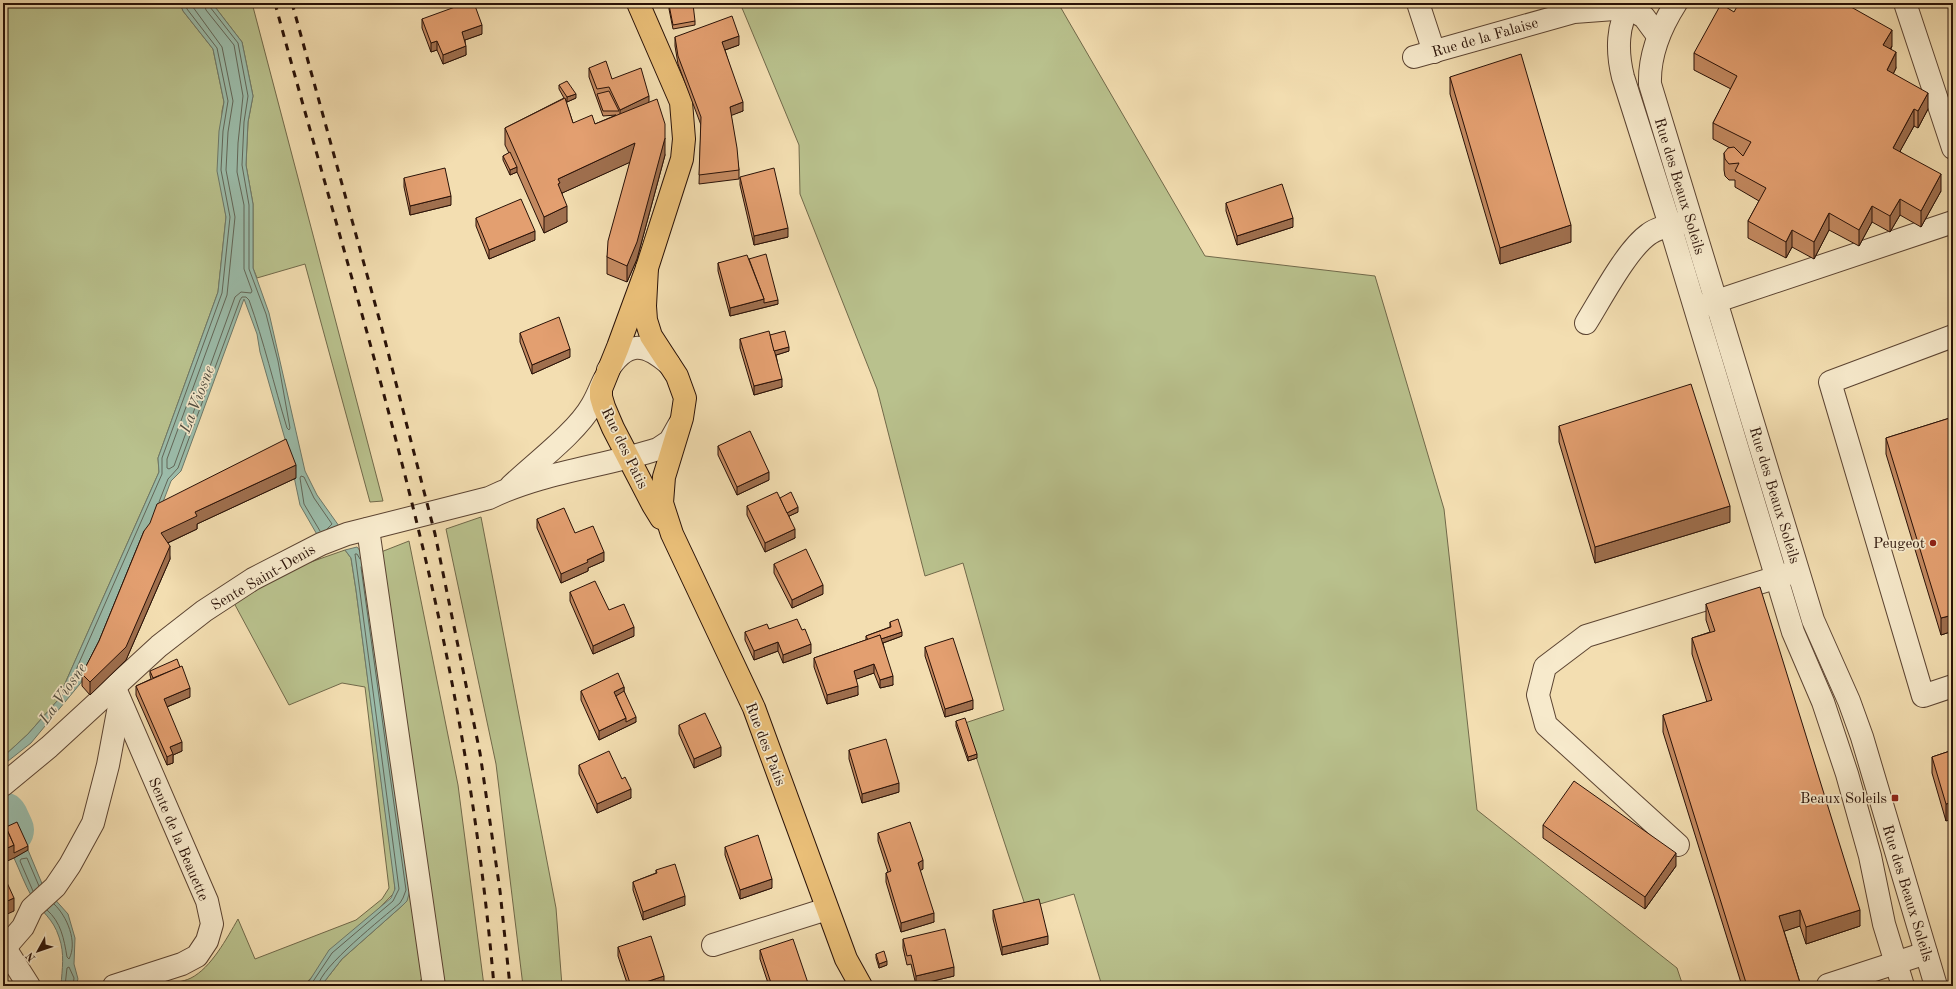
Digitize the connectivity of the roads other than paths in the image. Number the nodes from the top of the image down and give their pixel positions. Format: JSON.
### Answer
{"nodes":[{"id":1,"x":638,"y":3,"type":"edge"},
{"id":2,"x":1418,"y":3,"type":"edge"},
{"id":3,"x":1676,"y":3,"type":"edge"},
{"id":4,"x":1904,"y":3,"type":"edge"},
{"id":5,"x":1630,"y":5,"type":"edge"},
{"id":6,"x":1658,"y":36,"type":"junction"},
{"id":7,"x":1953,"y":148,"type":"edge"},
{"id":8,"x":1691,"y":220,"type":"junction"},
{"id":9,"x":1953,"y":222,"type":"edge"},
{"id":10,"x":1670,"y":226,"type":"junction"},
{"id":11,"x":646,"y":268,"type":"junction"},
{"id":12,"x":1716,"y":301,"type":"junction"},
{"id":13,"x":1695,"y":308,"type":"junction"},
{"id":14,"x":1586,"y":323,"type":"dead end"},
{"id":15,"x":1953,"y":336,"type":"edge"},
{"id":16,"x":669,"y":364,"type":"junction"},
{"id":17,"x":605,"y":376,"type":"junction"},
{"id":18,"x":682,"y":418,"type":"junction"},
{"id":19,"x":628,"y":458,"type":"junction"},
{"id":20,"x":508,"y":488,"type":"junction"},
{"id":21,"x":368,"y":529,"type":"junction"},
{"id":22,"x":672,"y":534,"type":"junction"},
{"id":23,"x":1798,"y":571,"type":"junction"},
{"id":24,"x":1777,"y":577,"type":"junction"},
{"id":25,"x":1953,"y":686,"type":"edge"},
{"id":26,"x":117,"y":694,"type":"junction"},
{"id":27,"x":3,"y":785,"type":"edge"},
{"id":28,"x":1678,"y":845,"type":"dead end"},
{"id":29,"x":827,"y":908,"type":"junction"},
{"id":30,"x":713,"y":946,"type":"dead end"},
{"id":31,"x":4,"y":947,"type":"edge"},
{"id":32,"x":1926,"y":953,"type":"junction"},
{"id":33,"x":846,"y":959,"type":"junction"},
{"id":34,"x":1895,"y":963,"type":"junction"},
{"id":35,"x":1828,"y":985,"type":"dead end"},
{"id":36,"x":30,"y":986,"type":"edge"},
{"id":37,"x":114,"y":986,"type":"edge"},
{"id":38,"x":434,"y":986,"type":"edge"},
{"id":39,"x":850,"y":986,"type":"edge"},
{"id":40,"x":861,"y":986,"type":"edge"},
{"id":41,"x":1903,"y":986,"type":"edge"},
{"id":42,"x":1936,"y":986,"type":"edge"}],
"edges":[{"from":1,"to":11,"type":"main road","name":"Rue des Patis"},
{"from":2,"to":5,"type":"street","name":"Rue de la Falaise"},
{"from":3,"to":6,"type":"street","name":"Rue des Beaux Soleils"},
{"from":4,"to":7,"type":"street"},
{"from":5,"to":6,"type":"street"},
{"from":5,"to":10,"type":"street","name":"Rue des Beaux Soleils"},
{"from":6,"to":8,"type":"street","name":"Rue des Beaux Soleils"},
{"from":8,"to":10,"type":"street"},
{"from":8,"to":12,"type":"street","name":"Rue des Beaux Soleils"},
{"from":9,"to":12,"type":"street"},
{"from":10,"to":13,"type":"street","name":"Rue des Beaux Soleils"},
{"from":10,"to":14,"type":"street"},
{"from":11,"to":16,"type":"main road","name":"Rue des Patis"},
{"from":11,"to":17,"type":"main road","name":"Rue des Patis"},
{"from":12,"to":13,"type":"street"},
{"from":12,"to":23,"type":"street","name":"Rue des Beaux Soleils"},
{"from":13,"to":24,"type":"street","name":"Rue des Beaux Soleils"},
{"from":15,"to":25,"type":"street"},
{"from":16,"to":17,"type":"street"},
{"from":16,"to":18,"type":"main road","name":"Rue des Patis"},
{"from":17,"to":19,"type":"main road","name":"Rue des Patis"},
{"from":17,"to":20,"type":"street","name":"Sente Saint-Denis"},
{"from":18,"to":19,"type":"street","name":"Sente Saint-Denis"},
{"from":18,"to":22,"type":"main road","name":"Rue des Patis"},
{"from":19,"to":20,"type":"street","name":"Sente Saint-Denis"},
{"from":19,"to":22,"type":"main road","name":"Rue des Patis"},
{"from":20,"to":21,"type":"street","name":"Sente Saint-Denis"},
{"from":21,"to":26,"type":"street","name":"Sente Saint-Denis"},
{"from":21,"to":38,"type":"street"},
{"from":22,"to":29,"type":"main road","name":"Rue des Patis"},
{"from":23,"to":24,"type":"street"},
{"from":23,"to":32,"type":"street","name":"Rue des Beaux Soleils"},
{"from":24,"to":28,"type":"street"},
{"from":24,"to":34,"type":"street","name":"Rue des Beaux Soleils"},
{"from":26,"to":27,"type":"street","name":"Sente Saint-Denis"},
{"from":26,"to":31,"type":"street"},
{"from":26,"to":37,"type":"street","name":"Sente de la Beauette"},
{"from":29,"to":30,"type":"street"},
{"from":29,"to":33,"type":"main road","name":"Rue des Patis"},
{"from":31,"to":36,"type":"street"},
{"from":32,"to":34,"type":"street"},
{"from":32,"to":42,"type":"street","name":"Rue des Beaux Soleils"},
{"from":33,"to":39,"type":"main road","name":"Rue des Patis"},
{"from":33,"to":40,"type":"main road","name":"Rue des Patis"},
{"from":34,"to":35,"type":"street"},
{"from":34,"to":41,"type":"street","name":"Rue des Beaux Soleils"}]}
